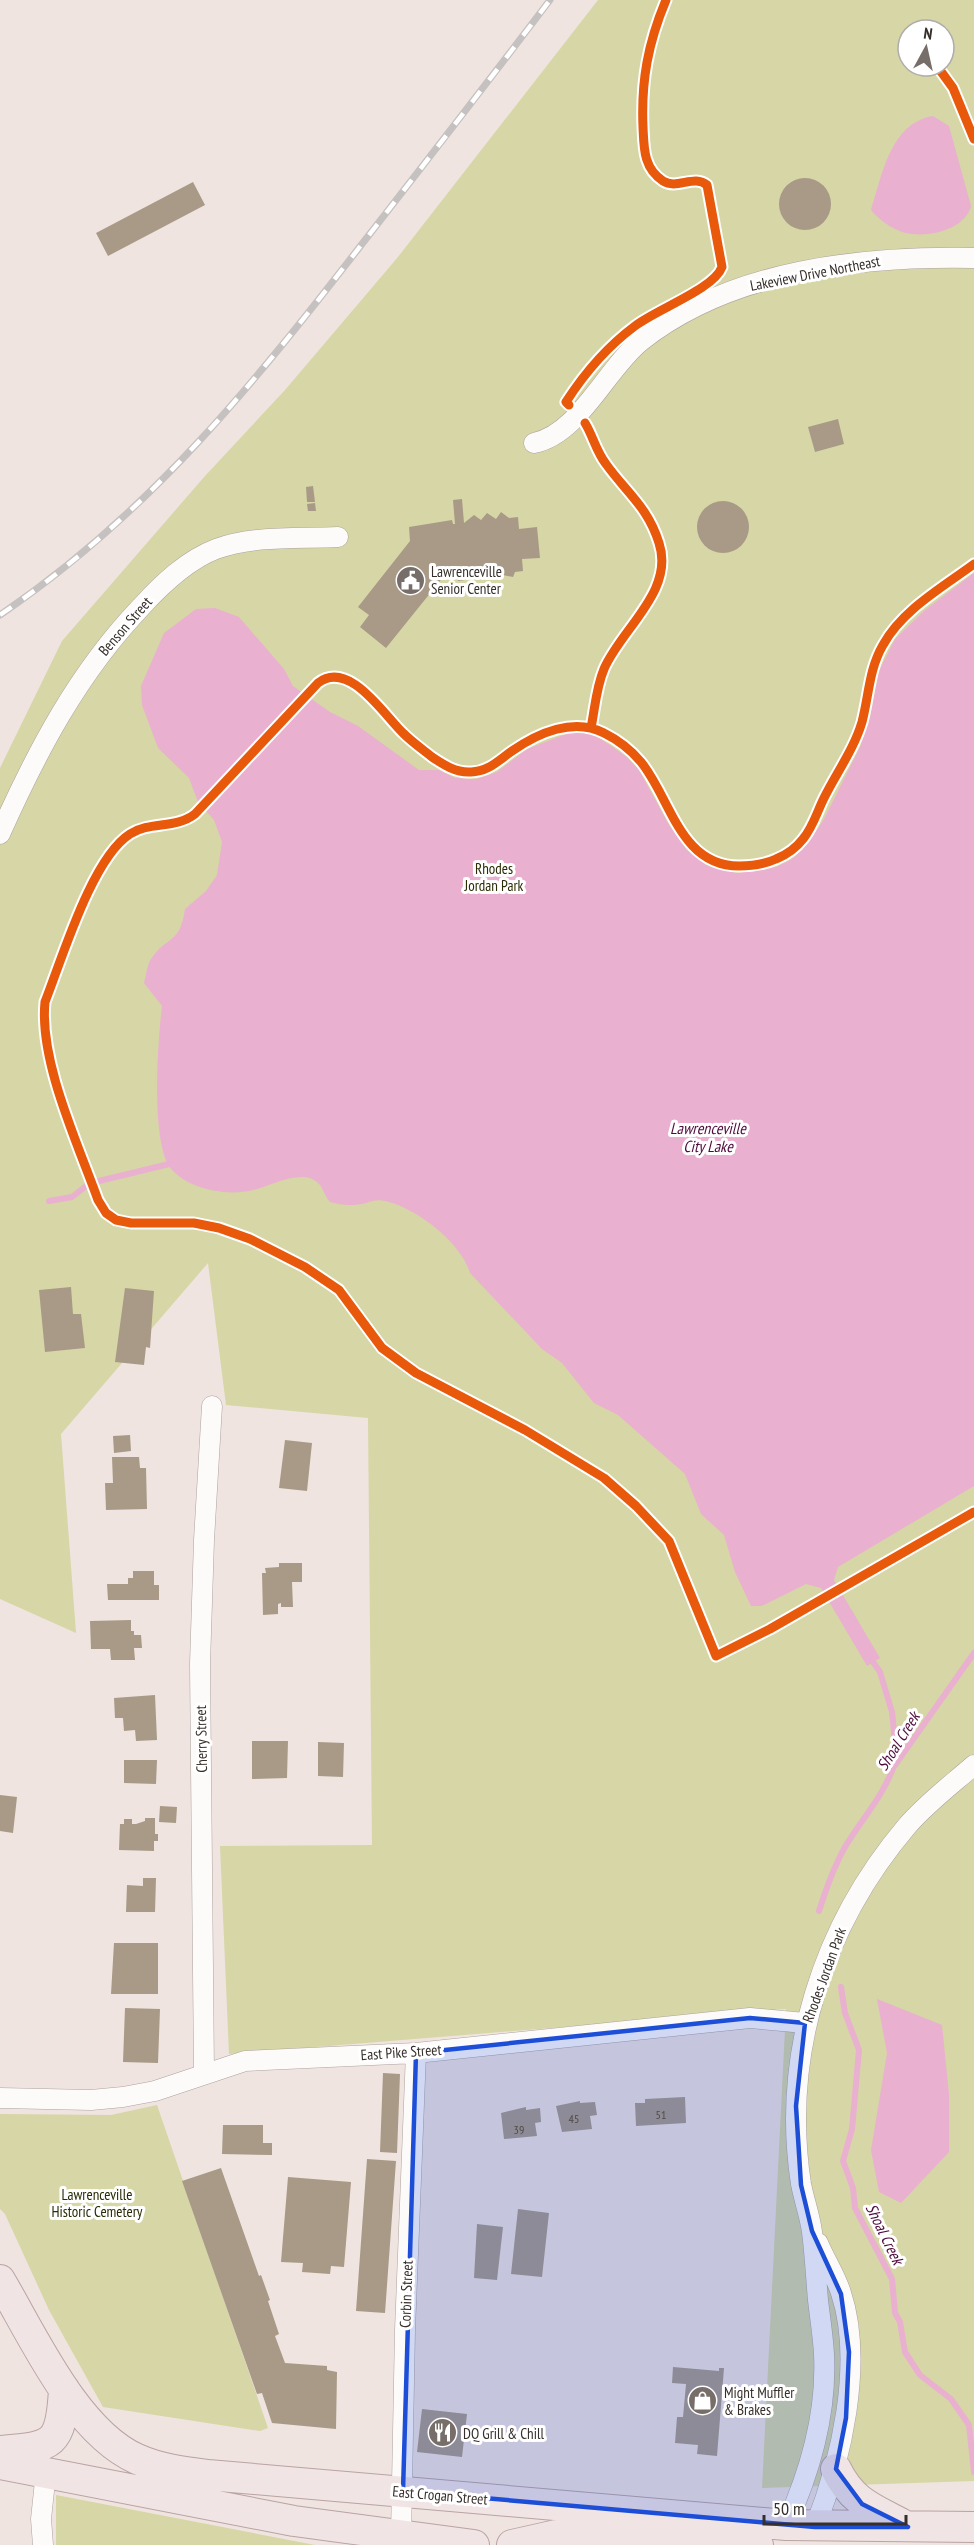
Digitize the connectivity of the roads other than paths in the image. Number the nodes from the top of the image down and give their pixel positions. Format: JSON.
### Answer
{"nodes":[{"id":1,"x":974,"y":258,"type":"edge"},
{"id":2,"x":534,"y":443,"type":"dead end"},
{"id":3,"x":339,"y":537,"type":"dead end"},
{"id":4,"x":0,"y":834,"type":"edge"},
{"id":5,"x":212,"y":1406,"type":"dead end"},
{"id":6,"x":974,"y":1765,"type":"edge"},
{"id":7,"x":806,"y":2023,"type":"junction"},
{"id":8,"x":416,"y":2053,"type":"junction"},
{"id":9,"x":204,"y":2073,"type":"junction"},
{"id":10,"x":0,"y":2098,"type":"edge"},
{"id":11,"x":812,"y":2232,"type":"junction"},
{"id":12,"x":0,"y":2280,"type":"edge"},
{"id":13,"x":64,"y":2389,"type":"junction"},
{"id":14,"x":0,"y":2451,"type":"edge"},
{"id":15,"x":0,"y":2464,"type":"edge"},
{"id":16,"x":836,"y":2469,"type":"junction"},
{"id":17,"x":46,"y":2472,"type":"junction"},
{"id":18,"x":402,"y":2512,"type":"junction"},
{"id":19,"x":908,"y":2527,"type":"junction"},
{"id":20,"x":974,"y":2527,"type":"edge"},
{"id":21,"x":796,"y":2536,"type":"edge"},
{"id":22,"x":43,"y":2545,"type":"edge"},
{"id":23,"x":474,"y":2545,"type":"edge"},
{"id":24,"x":512,"y":2545,"type":"edge"},
{"id":25,"x":758,"y":2545,"type":"edge"}],
"edges":[{"from":1,"to":2,"type":"street","name":"Lakeview Drive Northeast"},
{"from":3,"to":4,"type":"street","name":"Benson Street"},
{"from":5,"to":9,"type":"street","name":"Cherry Street"},
{"from":6,"to":7,"type":"street","name":"Rhodes Jordan Park"},
{"from":7,"to":8,"type":"street","name":"East Pike Street"},
{"from":7,"to":11,"type":"street","name":"Rhodes Jordan Park"},
{"from":8,"to":9,"type":"street","name":"East Pike Street"},
{"from":8,"to":18,"type":"street","name":"Corbin Street"},
{"from":9,"to":10,"type":"street","name":"East Pike Street"},
{"from":11,"to":16,"type":"street","name":"Rhodes Jordan Park"},
{"from":11,"to":21,"type":"street","name":"Rhodes Jordan Park"},
{"from":12,"to":13,"type":"main road","name":"East Crogan Street"},
{"from":13,"to":14,"type":"main road"},
{"from":13,"to":18,"type":"main road","name":"East Crogan Street"},
{"from":15,"to":17,"type":"main road"},
{"from":16,"to":19,"type":"main road"},
{"from":16,"to":21,"type":"street","name":"Rhodes Jordan Park"},
{"from":17,"to":18,"type":"main road"},
{"from":17,"to":22,"type":"street"},
{"from":18,"to":21,"type":"main road","name":"East Crogan Street"},
{"from":18,"to":23,"type":"main road","name":"East Crogan Street"},
{"from":19,"to":20,"type":"main road","name":"East Crogan Street"},
{"from":19,"to":21,"type":"main road","name":"East Crogan Street"},
{"from":24,"to":25,"type":"main road"}]}
